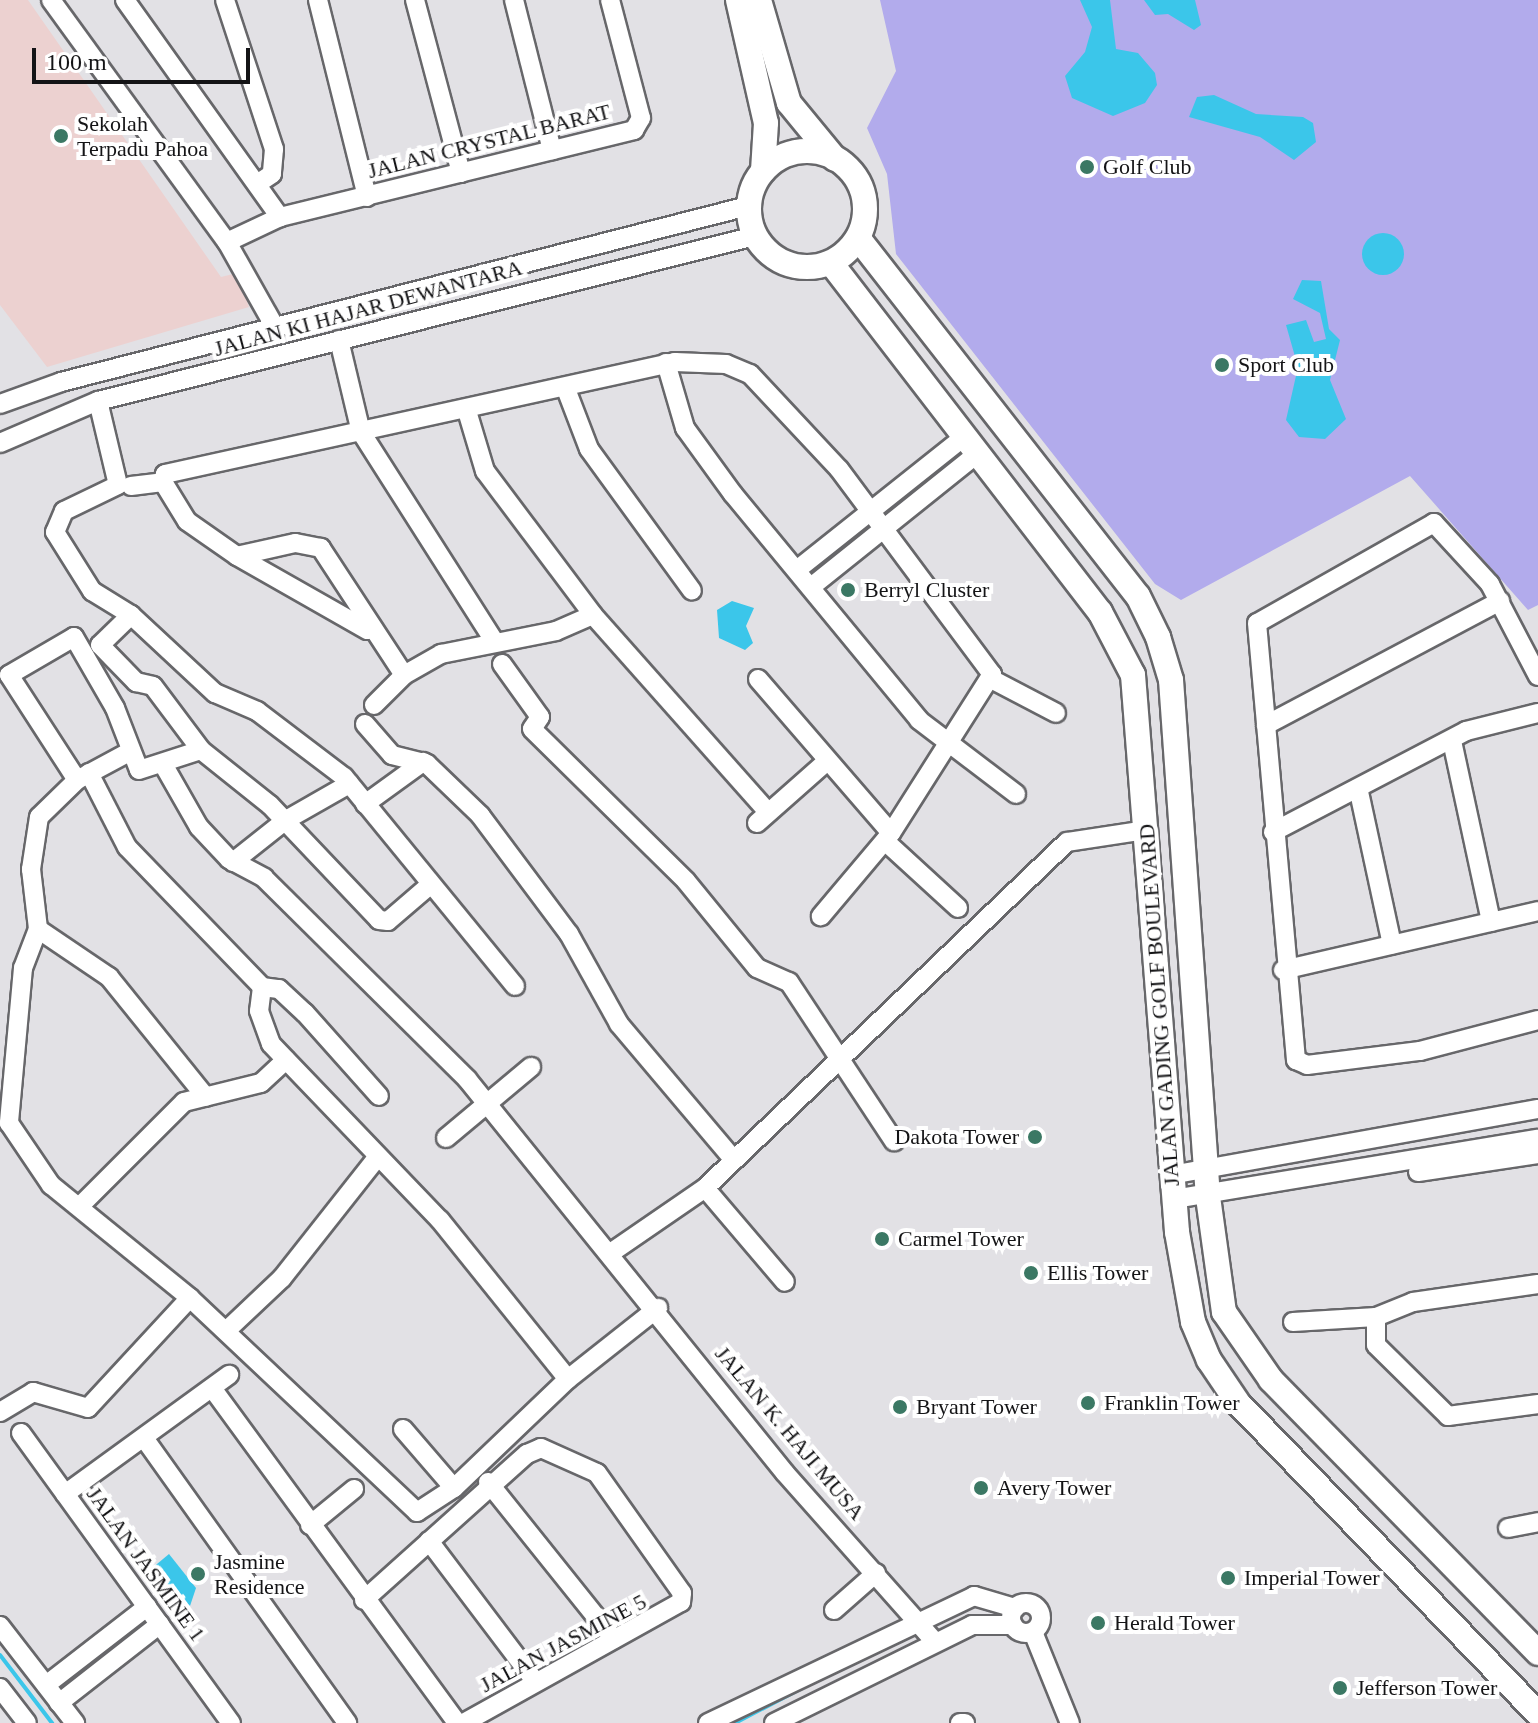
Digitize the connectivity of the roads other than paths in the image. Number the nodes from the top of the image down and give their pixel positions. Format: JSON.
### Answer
{"nodes":[{"id":1,"x":51,"y":0,"type":"edge"},
{"id":2,"x":125,"y":0,"type":"edge"},
{"id":3,"x":225,"y":0,"type":"edge"},
{"id":4,"x":318,"y":0,"type":"edge"},
{"id":5,"x":415,"y":0,"type":"edge"},
{"id":6,"x":514,"y":0,"type":"edge"},
{"id":7,"x":610,"y":0,"type":"edge"},
{"id":8,"x":738,"y":0,"type":"edge"},
{"id":9,"x":759,"y":0,"type":"edge"},
{"id":10,"x":552,"y":150,"type":"junction"},
{"id":11,"x":835,"y":159,"type":"junction"},
{"id":12,"x":763,"y":171,"type":"junction"},
{"id":13,"x":461,"y":173,"type":"junction"},
{"id":14,"x":257,"y":184,"type":"junction"},
{"id":15,"x":367,"y":197,"type":"junction"},
{"id":16,"x":748,"y":206,"type":"junction"},
{"id":17,"x":280,"y":217,"type":"junction"},
{"id":18,"x":755,"y":236,"type":"junction"},
{"id":19,"x":858,"y":238,"type":"junction"},
{"id":20,"x":227,"y":242,"type":"junction"},
{"id":21,"x":831,"y":263,"type":"junction"},
{"id":22,"x":276,"y":329,"type":"junction"},
{"id":23,"x":339,"y":340,"type":"junction"},
{"id":24,"x":666,"y":363,"type":"junction"},
{"id":25,"x":566,"y":389,"type":"junction"},
{"id":26,"x":98,"y":401,"type":"junction"},
{"id":27,"x":0,"y":404,"type":"edge"},
{"id":28,"x":467,"y":411,"type":"junction"},
{"id":29,"x":361,"y":432,"type":"junction"},
{"id":30,"x":0,"y":443,"type":"edge"},
{"id":31,"x":970,"y":446,"type":"junction"},
{"id":32,"x":163,"y":482,"type":"junction"},
{"id":33,"x":131,"y":486,"type":"dead end"},
{"id":34,"x":871,"y":511,"type":"junction"},
{"id":35,"x":883,"y":529,"type":"junction"},
{"id":36,"x":237,"y":556,"type":"junction"},
{"id":37,"x":798,"y":569,"type":"junction"},
{"id":38,"x":811,"y":587,"type":"junction"},
{"id":39,"x":692,"y":591,"type":"dead end"},
{"id":40,"x":1500,"y":601,"type":"junction"},
{"id":41,"x":131,"y":615,"type":"junction"},
{"id":42,"x":593,"y":615,"type":"junction"},
{"id":43,"x":370,"y":632,"type":"junction"},
{"id":44,"x":494,"y":641,"type":"junction"},
{"id":45,"x":94,"y":649,"type":"junction"},
{"id":46,"x":502,"y":664,"type":"dead end"},
{"id":47,"x":404,"y":675,"type":"junction"},
{"id":48,"x":1538,"y":676,"type":"edge"},
{"id":49,"x":758,"y":679,"type":"dead end"},
{"id":50,"x":993,"y":680,"type":"junction"},
{"id":51,"x":374,"y":705,"type":"dead end"},
{"id":52,"x":1056,"y":713,"type":"dead end"},
{"id":53,"x":1538,"y":713,"type":"edge"},
{"id":54,"x":365,"y":724,"type":"dead end"},
{"id":55,"x":1266,"y":725,"type":"junction"},
{"id":56,"x":1452,"y":741,"type":"junction"},
{"id":57,"x":947,"y":746,"type":"junction"},
{"id":58,"x":201,"y":750,"type":"junction"},
{"id":59,"x":131,"y":751,"type":"junction"},
{"id":60,"x":827,"y":761,"type":"junction"},
{"id":61,"x":423,"y":762,"type":"junction"},
{"id":62,"x":163,"y":764,"type":"junction"},
{"id":63,"x":83,"y":776,"type":"junction"},
{"id":64,"x":349,"y":784,"type":"junction"},
{"id":65,"x":1359,"y":792,"type":"junction"},
{"id":66,"x":1016,"y":794,"type":"dead end"},
{"id":67,"x":365,"y":804,"type":"junction"},
{"id":68,"x":286,"y":820,"type":"junction"},
{"id":69,"x":1146,"y":830,"type":"junction"},
{"id":70,"x":1273,"y":832,"type":"junction"},
{"id":71,"x":888,"y":837,"type":"junction"},
{"id":72,"x":233,"y":862,"type":"junction"},
{"id":73,"x":430,"y":885,"type":"junction"},
{"id":74,"x":958,"y":908,"type":"dead end"},
{"id":75,"x":1538,"y":911,"type":"edge"},
{"id":76,"x":821,"y":916,"type":"dead end"},
{"id":77,"x":1491,"y":922,"type":"junction"},
{"id":78,"x":38,"y":929,"type":"junction"},
{"id":79,"x":1392,"y":944,"type":"junction"},
{"id":80,"x":1283,"y":970,"type":"junction"},
{"id":81,"x":515,"y":986,"type":"dead end"},
{"id":82,"x":262,"y":987,"type":"junction"},
{"id":83,"x":1538,"y":1020,"type":"edge"},
{"id":84,"x":286,"y":1060,"type":"junction"},
{"id":85,"x":837,"y":1062,"type":"junction"},
{"id":86,"x":531,"y":1067,"type":"dead end"},
{"id":87,"x":379,"y":1096,"type":"dead end"},
{"id":88,"x":206,"y":1097,"type":"junction"},
{"id":89,"x":487,"y":1103,"type":"junction"},
{"id":90,"x":1538,"y":1109,"type":"edge"},
{"id":91,"x":1464,"y":1123,"type":"junction"},
{"id":92,"x":446,"y":1138,"type":"dead end"},
{"id":93,"x":1538,"y":1139,"type":"edge"},
{"id":94,"x":894,"y":1141,"type":"dead end"},
{"id":95,"x":1468,"y":1151,"type":"junction"},
{"id":96,"x":1538,"y":1154,"type":"edge"},
{"id":97,"x":376,"y":1159,"type":"junction"},
{"id":98,"x":734,"y":1160,"type":"junction"},
{"id":99,"x":1207,"y":1168,"type":"junction"},
{"id":100,"x":1173,"y":1187,"type":"junction"},
{"id":101,"x":705,"y":1188,"type":"junction"},
{"id":102,"x":1208,"y":1197,"type":"junction"},
{"id":103,"x":1273,"y":1198,"type":"dead end"},
{"id":104,"x":80,"y":1206,"type":"junction"},
{"id":105,"x":612,"y":1252,"type":"junction"},
{"id":106,"x":785,"y":1282,"type":"dead end"},
{"id":107,"x":1538,"y":1284,"type":"edge"},
{"id":108,"x":190,"y":1298,"type":"junction"},
{"id":109,"x":658,"y":1308,"type":"junction"},
{"id":110,"x":1376,"y":1317,"type":"junction"},
{"id":111,"x":1293,"y":1322,"type":"dead end"},
{"id":112,"x":226,"y":1331,"type":"junction"},
{"id":113,"x":229,"y":1375,"type":"dead end"},
{"id":114,"x":568,"y":1379,"type":"junction"},
{"id":115,"x":212,"y":1388,"type":"junction"},
{"id":116,"x":1538,"y":1404,"type":"edge"},
{"id":117,"x":0,"y":1412,"type":"edge"},
{"id":118,"x":403,"y":1429,"type":"dead end"},
{"id":119,"x":21,"y":1433,"type":"dead end"},
{"id":120,"x":144,"y":1438,"type":"junction"},
{"id":121,"x":488,"y":1482,"type":"junction"},
{"id":122,"x":454,"y":1488,"type":"junction"},
{"id":123,"x":354,"y":1489,"type":"dead end"},
{"id":124,"x":65,"y":1494,"type":"junction"},
{"id":125,"x":1538,"y":1522,"type":"edge"},
{"id":126,"x":310,"y":1525,"type":"junction"},
{"id":127,"x":1508,"y":1528,"type":"dead end"},
{"id":128,"x":429,"y":1541,"type":"junction"},
{"id":129,"x":876,"y":1573,"type":"junction"},
{"id":130,"x":364,"y":1600,"type":"junction"},
{"id":131,"x":147,"y":1607,"type":"junction"},
{"id":132,"x":834,"y":1610,"type":"dead end"},
{"id":133,"x":1014,"y":1616,"type":"junction"},
{"id":134,"x":920,"y":1620,"type":"junction"},
{"id":135,"x":160,"y":1624,"type":"junction"},
{"id":136,"x":0,"y":1626,"type":"edge"},
{"id":137,"x":1033,"y":1632,"type":"junction"},
{"id":138,"x":614,"y":1639,"type":"junction"},
{"id":139,"x":935,"y":1642,"type":"junction"},
{"id":140,"x":1538,"y":1653,"type":"edge"},
{"id":141,"x":846,"y":1656,"type":"junction"},
{"id":142,"x":855,"y":1680,"type":"junction"},
{"id":143,"x":535,"y":1681,"type":"junction"},
{"id":144,"x":46,"y":1685,"type":"junction"},
{"id":145,"x":0,"y":1688,"type":"edge"},
{"id":146,"x":59,"y":1703,"type":"junction"},
{"id":147,"x":1538,"y":1714,"type":"edge"},
{"id":148,"x":27,"y":1723,"type":"edge"},
{"id":149,"x":75,"y":1723,"type":"edge"},
{"id":150,"x":231,"y":1723,"type":"edge"},
{"id":151,"x":347,"y":1723,"type":"edge"},
{"id":152,"x":457,"y":1723,"type":"edge"},
{"id":153,"x":464,"y":1723,"type":"edge"},
{"id":154,"x":708,"y":1723,"type":"edge"},
{"id":155,"x":774,"y":1723,"type":"edge"},
{"id":156,"x":1070,"y":1723,"type":"edge"}],
"edges":[{"from":1,"to":20,"type":"street"},
{"from":2,"to":14,"type":"street"},
{"from":3,"to":14,"type":"street"},
{"from":4,"to":15,"type":"street"},
{"from":5,"to":13,"type":"street"},
{"from":6,"to":10,"type":"street"},
{"from":7,"to":10,"type":"street","name":"JALAN CRYSTAL BARAT"},
{"from":8,"to":12,"type":"main road"},
{"from":9,"to":11,"type":"main road"},
{"from":10,"to":13,"type":"street","name":"JALAN CRYSTAL BARAT"},
{"from":11,"to":12,"type":"main road"},
{"from":11,"to":19,"type":"main road"},
{"from":12,"to":16,"type":"main road"},
{"from":13,"to":15,"type":"street","name":"JALAN CRYSTAL BARAT"},
{"from":14,"to":17,"type":"street"},
{"from":15,"to":17,"type":"street","name":"JALAN CRYSTAL BARAT"},
{"from":16,"to":18,"type":"main road"},
{"from":16,"to":22,"type":"street","name":"JALAN KI HAJAR DEWANTARA"},
{"from":17,"to":20,"type":"street","name":"JALAN CRYSTAL BARAT"},
{"from":18,"to":21,"type":"main road"},
{"from":18,"to":23,"type":"street","name":"JALAN KI HAJAR DEWANTARA"},
{"from":19,"to":21,"type":"main road"},
{"from":19,"to":99,"type":"main road","name":"JALAN GADING GOLF BOULEVARD"},
{"from":20,"to":22,"type":"street"},
{"from":21,"to":31,"type":"main road","name":"JALAN GADING GOLF BOULEVARD"},
{"from":22,"to":27,"type":"street","name":"JALAN KI HAJAR DEWANTARA"},
{"from":23,"to":26,"type":"street","name":"JALAN KI HAJAR DEWANTARA"},
{"from":23,"to":29,"type":"street"},
{"from":24,"to":25,"type":"street"},
{"from":24,"to":34,"type":"street"},
{"from":24,"to":37,"type":"street"},
{"from":25,"to":28,"type":"street"},
{"from":25,"to":39,"type":"street"},
{"from":26,"to":30,"type":"street","name":"JALAN KI HAJAR DEWANTARA"},
{"from":26,"to":41,"type":"street"},
{"from":28,"to":29,"type":"street"},
{"from":28,"to":42,"type":"street"},
{"from":29,"to":32,"type":"street"},
{"from":29,"to":44,"type":"street"},
{"from":31,"to":34,"type":"street"},
{"from":31,"to":35,"type":"street"},
{"from":31,"to":69,"type":"main road","name":"JALAN GADING GOLF BOULEVARD"},
{"from":32,"to":33,"type":"street"},
{"from":32,"to":36,"type":"street"},
{"from":34,"to":35,"type":"street"},
{"from":34,"to":37,"type":"street"},
{"from":35,"to":38,"type":"street"},
{"from":35,"to":50,"type":"street"},
{"from":36,"to":43,"type":"street"},
{"from":36,"to":43,"type":"street"},
{"from":37,"to":38,"type":"street"},
{"from":38,"to":57,"type":"street"},
{"from":40,"to":48,"type":"street"},
{"from":40,"to":55,"type":"street"},
{"from":40,"to":55,"type":"street"},
{"from":41,"to":45,"type":"street"},
{"from":41,"to":64,"type":"street"},
{"from":42,"to":44,"type":"street"},
{"from":42,"to":60,"type":"street"},
{"from":43,"to":47,"type":"street"},
{"from":44,"to":47,"type":"street"},
{"from":45,"to":58,"type":"street"},
{"from":45,"to":59,"type":"street"},
{"from":45,"to":63,"type":"street"},
{"from":46,"to":85,"type":"street"},
{"from":47,"to":51,"type":"street"},
{"from":49,"to":60,"type":"street"},
{"from":50,"to":52,"type":"street"},
{"from":50,"to":57,"type":"street"},
{"from":53,"to":56,"type":"street"},
{"from":54,"to":61,"type":"street"},
{"from":55,"to":70,"type":"street"},
{"from":56,"to":65,"type":"street"},
{"from":56,"to":77,"type":"street"},
{"from":57,"to":66,"type":"street"},
{"from":57,"to":71,"type":"street"},
{"from":58,"to":62,"type":"street"},
{"from":58,"to":68,"type":"street"},
{"from":59,"to":62,"type":"street"},
{"from":59,"to":63,"type":"street"},
{"from":60,"to":71,"type":"street"},
{"from":61,"to":67,"type":"street"},
{"from":61,"to":98,"type":"street"},
{"from":62,"to":72,"type":"street","name":"JALAN K. HAJI MUSA"},
{"from":63,"to":78,"type":"street"},
{"from":63,"to":82,"type":"street"},
{"from":64,"to":67,"type":"street"},
{"from":64,"to":68,"type":"street"},
{"from":65,"to":70,"type":"street"},
{"from":65,"to":79,"type":"street"},
{"from":67,"to":73,"type":"street"},
{"from":68,"to":72,"type":"street"},
{"from":68,"to":73,"type":"street"},
{"from":69,"to":85,"type":"street"},
{"from":69,"to":100,"type":"main road","name":"JALAN GADING GOLF BOULEVARD"},
{"from":70,"to":80,"type":"street"},
{"from":71,"to":74,"type":"street"},
{"from":71,"to":76,"type":"street"},
{"from":72,"to":89,"type":"street","name":"JALAN K. HAJI MUSA"},
{"from":73,"to":81,"type":"street"},
{"from":75,"to":77,"type":"street"},
{"from":77,"to":79,"type":"street"},
{"from":78,"to":88,"type":"street"},
{"from":78,"to":104,"type":"street"},
{"from":79,"to":80,"type":"street"},
{"from":80,"to":83,"type":"street"},
{"from":82,"to":84,"type":"street"},
{"from":82,"to":87,"type":"street"},
{"from":84,"to":88,"type":"street"},
{"from":84,"to":97,"type":"street"},
{"from":85,"to":94,"type":"street"},
{"from":85,"to":98,"type":"street"},
{"from":86,"to":89,"type":"street"},
{"from":88,"to":104,"type":"street"},
{"from":89,"to":92,"type":"street"},
{"from":89,"to":105,"type":"street","name":"JALAN K. HAJI MUSA"},
{"from":90,"to":91,"type":"street"},
{"from":91,"to":95,"type":"street"},
{"from":91,"to":99,"type":"street"},
{"from":93,"to":95,"type":"street"},
{"from":95,"to":102,"type":"street"},
{"from":96,"to":103,"type":"street"},
{"from":97,"to":112,"type":"street"},
{"from":97,"to":114,"type":"street"},
{"from":98,"to":101,"type":"street"},
{"from":99,"to":100,"type":"street"},
{"from":99,"to":102,"type":"main road","name":"JALAN GADING GOLF BOULEVARD"},
{"from":100,"to":102,"type":"street"},
{"from":100,"to":147,"type":"main road","name":"JALAN GADING GOLF BOULEVARD"},
{"from":101,"to":105,"type":"street"},
{"from":101,"to":106,"type":"street"},
{"from":102,"to":140,"type":"main road","name":"JALAN GADING GOLF BOULEVARD"},
{"from":104,"to":108,"type":"street"},
{"from":105,"to":109,"type":"street","name":"JALAN K. HAJI MUSA"},
{"from":107,"to":110,"type":"street"},
{"from":108,"to":112,"type":"street"},
{"from":108,"to":117,"type":"street"},
{"from":109,"to":114,"type":"street"},
{"from":109,"to":129,"type":"street","name":"JALAN K. HAJI MUSA"},
{"from":110,"to":111,"type":"street"},
{"from":110,"to":116,"type":"street"},
{"from":112,"to":122,"type":"street"},
{"from":113,"to":115,"type":"street"},
{"from":114,"to":122,"type":"street"},
{"from":115,"to":120,"type":"street"},
{"from":115,"to":126,"type":"street"},
{"from":118,"to":122,"type":"street"},
{"from":119,"to":124,"type":"street","name":"JALAN JASMINE 1"},
{"from":120,"to":124,"type":"street"},
{"from":120,"to":151,"type":"street"},
{"from":121,"to":128,"type":"street"},
{"from":121,"to":138,"type":"street"},
{"from":121,"to":138,"type":"street","name":"JALAN JASMINE 5"},
{"from":123,"to":126,"type":"street"},
{"from":124,"to":131,"type":"street","name":"JALAN JASMINE 1"},
{"from":125,"to":127,"type":"street"},
{"from":126,"to":130,"type":"street"},
{"from":128,"to":130,"type":"street"},
{"from":128,"to":143,"type":"street"},
{"from":129,"to":132,"type":"street"},
{"from":129,"to":134,"type":"street","name":"JALAN K. HAJI MUSA"},
{"from":130,"to":152,"type":"street"},
{"from":131,"to":135,"type":"street","name":"JALAN JASMINE 1"},
{"from":131,"to":144,"type":"street"},
{"from":133,"to":134,"type":"street"},
{"from":133,"to":137,"type":"street"},
{"from":133,"to":137,"type":"street"},
{"from":133,"to":139,"type":"street"},
{"from":134,"to":139,"type":"street","name":"JALAN K. HAJI MUSA"},
{"from":134,"to":141,"type":"street"},
{"from":135,"to":146,"type":"street"},
{"from":135,"to":150,"type":"street","name":"JALAN JASMINE 1"},
{"from":136,"to":144,"type":"street"},
{"from":137,"to":156,"type":"street"},
{"from":138,"to":143,"type":"street","name":"JALAN JASMINE 5"},
{"from":139,"to":142,"type":"street"},
{"from":141,"to":142,"type":"street"},
{"from":141,"to":154,"type":"street"},
{"from":142,"to":155,"type":"street"},
{"from":143,"to":153,"type":"street","name":"JALAN JASMINE 5"},
{"from":144,"to":146,"type":"street"},
{"from":145,"to":148,"type":"street"},
{"from":146,"to":149,"type":"street"}]}
